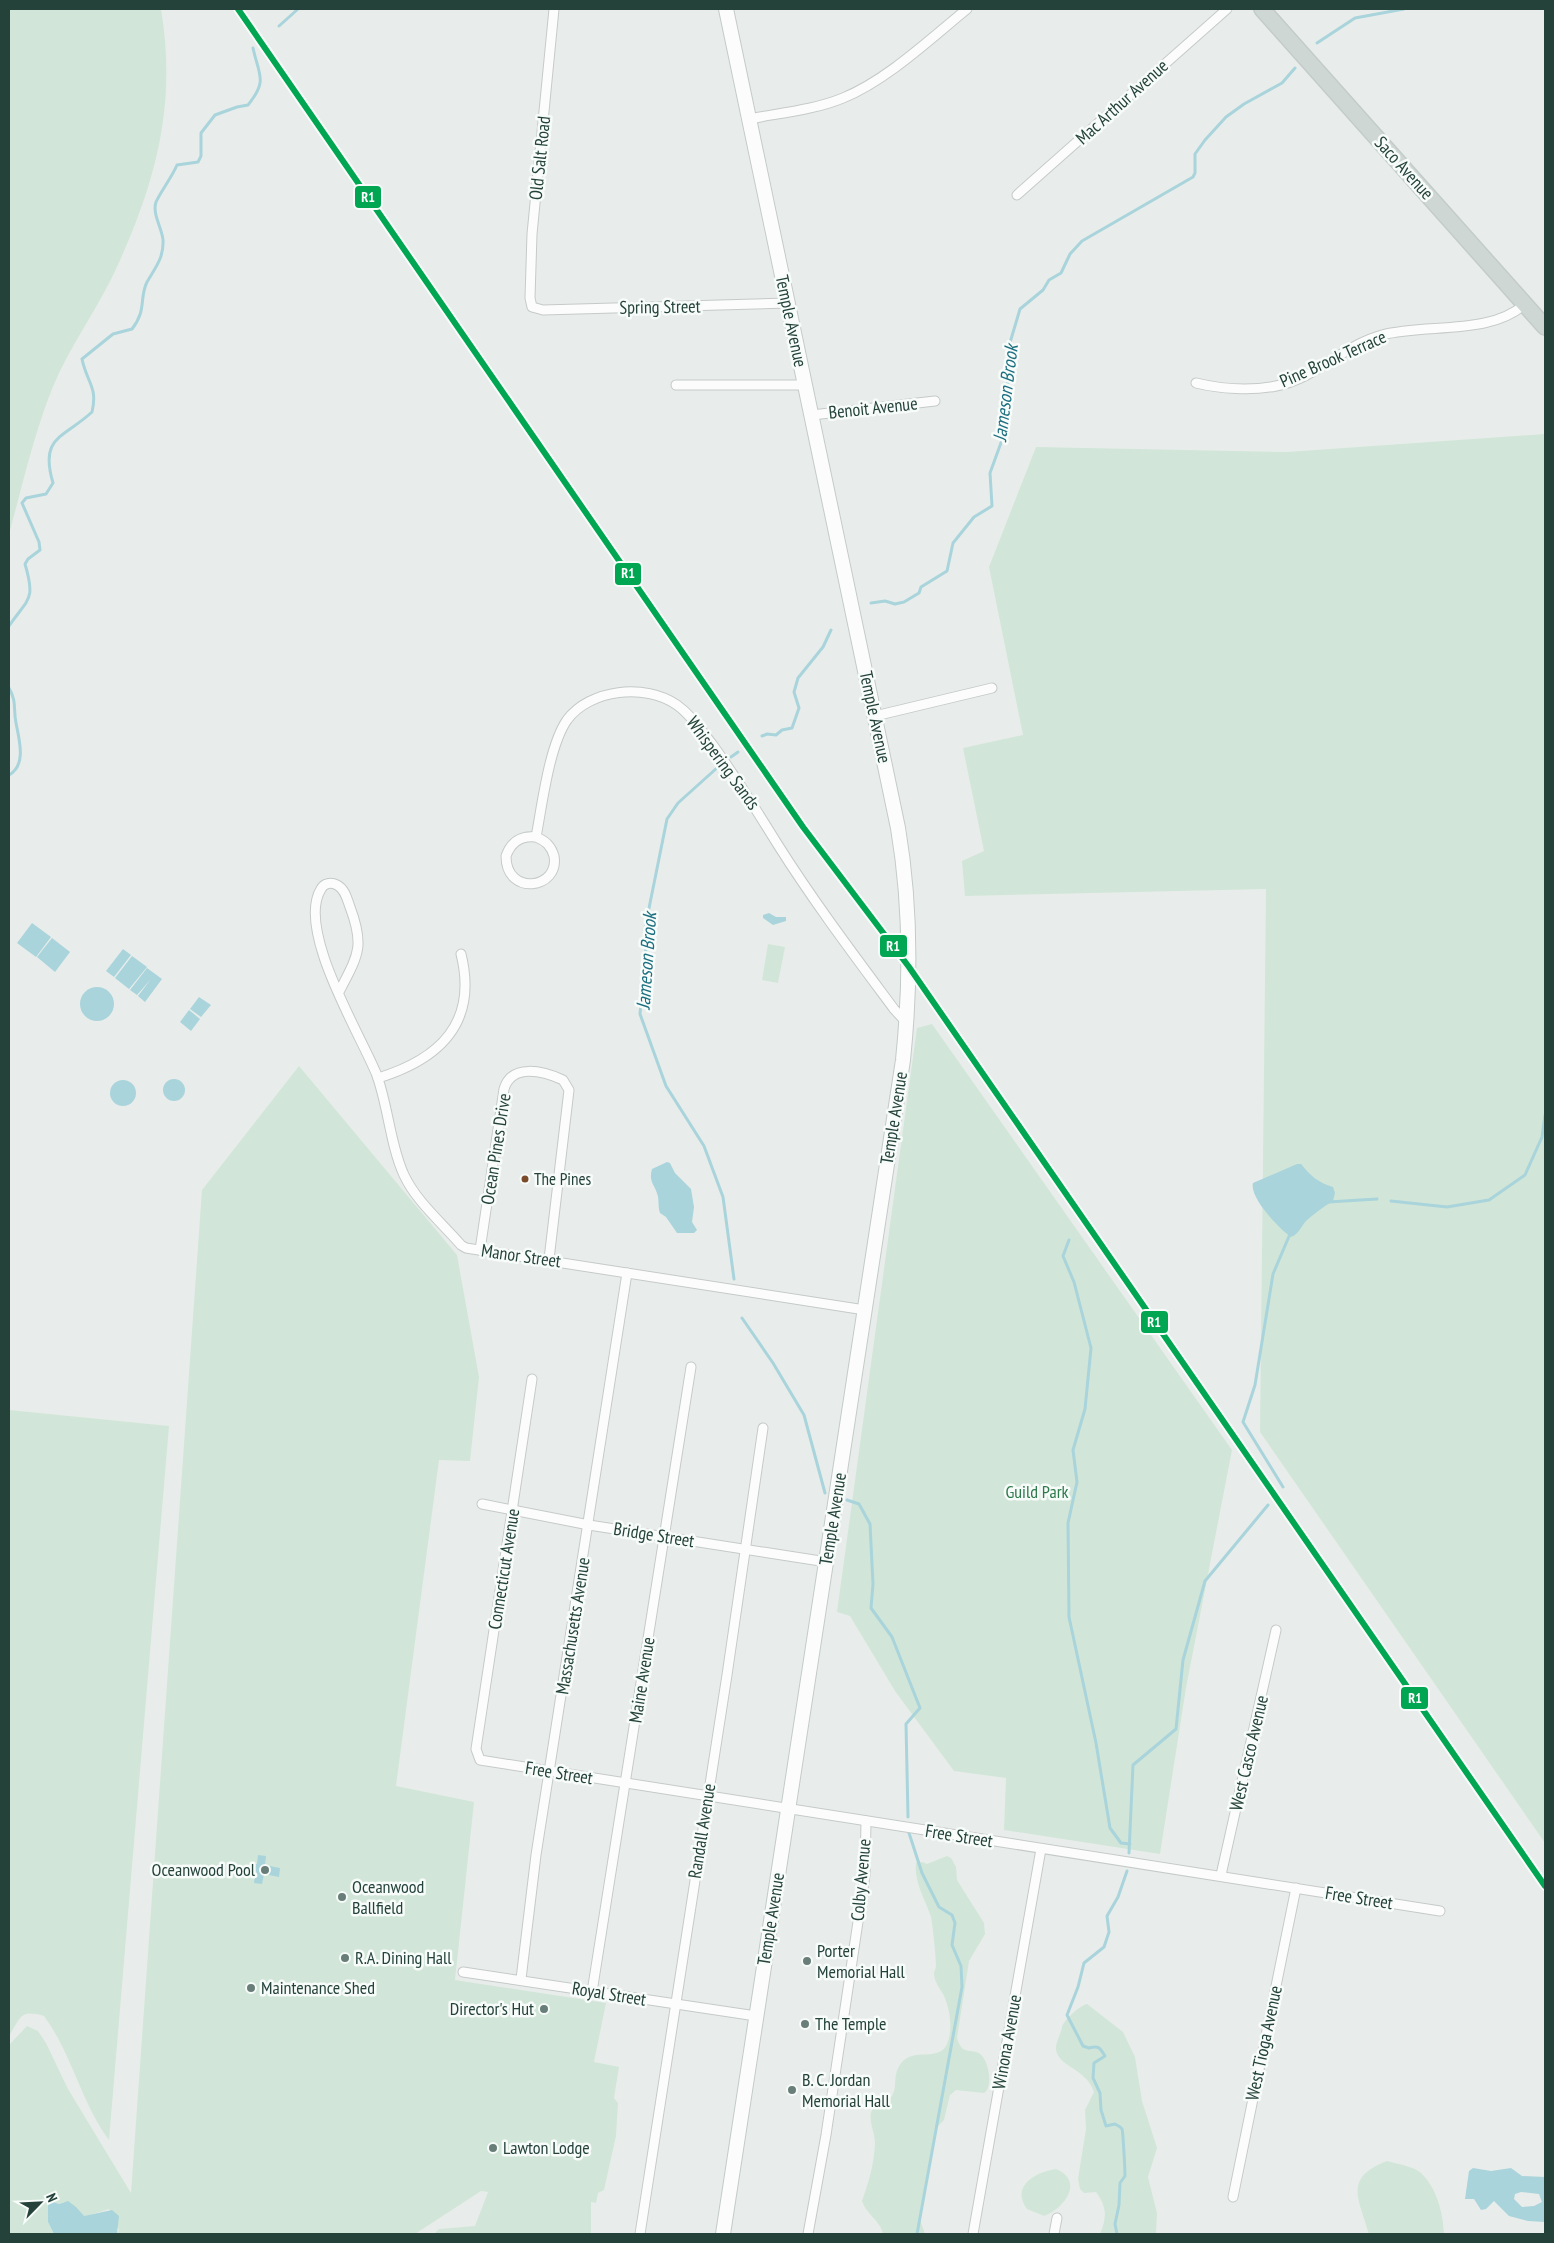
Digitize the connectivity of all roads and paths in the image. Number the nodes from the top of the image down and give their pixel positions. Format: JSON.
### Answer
{"nodes":[{"id":1,"x":554,"y":9,"type":"edge"},
{"id":2,"x":726,"y":9,"type":"edge"},
{"id":3,"x":967,"y":9,"type":"edge"},
{"id":4,"x":1227,"y":9,"type":"edge"},
{"id":5,"x":1262,"y":9,"type":"edge"},
{"id":6,"x":749,"y":119,"type":"junction"},
{"id":7,"x":1017,"y":195,"type":"dead end"},
{"id":8,"x":788,"y":304,"type":"junction"},
{"id":9,"x":1525,"y":304,"type":"junction"},
{"id":10,"x":532,"y":307,"type":"joint"},
{"id":11,"x":1545,"y":327,"type":"edge"},
{"id":12,"x":1196,"y":383,"type":"dead end"},
{"id":13,"x":805,"y":384,"type":"junction"},
{"id":14,"x":676,"y":385,"type":"dead end"},
{"id":15,"x":935,"y":401,"type":"dead end"},
{"id":16,"x":812,"y":415,"type":"junction"},
{"id":17,"x":992,"y":688,"type":"dead end"},
{"id":18,"x":875,"y":716,"type":"junction"},
{"id":19,"x":536,"y":837,"type":"junction"},
{"id":20,"x":460,"y":954,"type":"dead end"},
{"id":21,"x":339,"y":992,"type":"junction"},
{"id":22,"x":906,"y":1022,"type":"junction"},
{"id":23,"x":378,"y":1078,"type":"junction"},
{"id":24,"x":480,"y":1250,"type":"junction"},
{"id":25,"x":548,"y":1259,"type":"junction"},
{"id":26,"x":626,"y":1273,"type":"junction"},
{"id":27,"x":865,"y":1310,"type":"junction"},
{"id":28,"x":691,"y":1367,"type":"dead end"},
{"id":29,"x":532,"y":1379,"type":"dead end"},
{"id":30,"x":763,"y":1428,"type":"dead end"},
{"id":31,"x":482,"y":1504,"type":"dead end"},
{"id":32,"x":513,"y":1508,"type":"junction"},
{"id":33,"x":589,"y":1524,"type":"junction"},
{"id":34,"x":666,"y":1537,"type":"junction"},
{"id":35,"x":745,"y":1549,"type":"junction"},
{"id":36,"x":827,"y":1562,"type":"junction"},
{"id":37,"x":1276,"y":1630,"type":"dead end"},
{"id":38,"x":479,"y":1758,"type":"joint"},
{"id":39,"x":550,"y":1770,"type":"junction"},
{"id":40,"x":625,"y":1784,"type":"junction"},
{"id":41,"x":708,"y":1797,"type":"junction"},
{"id":42,"x":788,"y":1808,"type":"junction"},
{"id":43,"x":866,"y":1821,"type":"junction"},
{"id":44,"x":1041,"y":1849,"type":"junction"},
{"id":45,"x":1221,"y":1875,"type":"junction"},
{"id":46,"x":1296,"y":1888,"type":"junction"},
{"id":47,"x":1440,"y":1911,"type":"dead end"},
{"id":48,"x":463,"y":1972,"type":"dead end"},
{"id":49,"x":521,"y":1980,"type":"junction"},
{"id":50,"x":592,"y":1992,"type":"junction"},
{"id":51,"x":675,"y":2004,"type":"junction"},
{"id":52,"x":756,"y":2016,"type":"junction"},
{"id":53,"x":1233,"y":2198,"type":"dead end"},
{"id":54,"x":1057,"y":2218,"type":"dead end"},
{"id":55,"x":640,"y":2234,"type":"edge"},
{"id":56,"x":723,"y":2234,"type":"edge"},
{"id":57,"x":808,"y":2234,"type":"edge"},
{"id":58,"x":973,"y":2234,"type":"edge"},
{"id":59,"x":1054,"y":2234,"type":"edge"}],
"edges":[{"from":1,"to":10,"type":"street","name":"Old Salt Road"},
{"from":2,"to":6,"type":"street","name":"Temple Avenue"},
{"from":3,"to":6,"type":"street"},
{"from":4,"to":7,"type":"street","name":"Mac Arthur Avenue"},
{"from":5,"to":9,"type":"main road","name":"Saco Avenue"},
{"from":6,"to":8,"type":"street","name":"Temple Avenue"},
{"from":8,"to":10,"type":"street","name":"Spring Street"},
{"from":8,"to":13,"type":"street","name":"Temple Avenue"},
{"from":9,"to":11,"type":"main road","name":"Saco Avenue"},
{"from":9,"to":12,"type":"street","name":"Pine Brook Terrace"},
{"from":13,"to":14,"type":"street"},
{"from":13,"to":16,"type":"street","name":"Temple Avenue"},
{"from":15,"to":16,"type":"street","name":"Benoit Avenue"},
{"from":16,"to":18,"type":"street","name":"Temple Avenue"},
{"from":17,"to":18,"type":"street"},
{"from":18,"to":22,"type":"street","name":"Temple Avenue"},
{"from":19,"to":19,"type":"street"},
{"from":19,"to":22,"type":"street","name":"Whispering Sands"},
{"from":20,"to":23,"type":"street"},
{"from":21,"to":21,"type":"street","name":"Manor Street"},
{"from":21,"to":23,"type":"street","name":"Manor Street"},
{"from":22,"to":27,"type":"street","name":"Temple Avenue"},
{"from":23,"to":24,"type":"street","name":"Manor Street"},
{"from":24,"to":25,"type":"street","name":"Manor Street"},
{"from":24,"to":25,"type":"street","name":"Ocean Pines Drive"},
{"from":25,"to":26,"type":"street","name":"Manor Street"},
{"from":26,"to":27,"type":"street","name":"Manor Street"},
{"from":26,"to":33,"type":"street","name":"Massachusetts Avenue"},
{"from":27,"to":36,"type":"street","name":"Temple Avenue"},
{"from":28,"to":34,"type":"street","name":"Maine Avenue"},
{"from":29,"to":32,"type":"street","name":"Connecticut Avenue"},
{"from":30,"to":35,"type":"street","name":"Randall Avenue"},
{"from":31,"to":32,"type":"street","name":"Bridge Street"},
{"from":32,"to":33,"type":"street","name":"Bridge Street"},
{"from":32,"to":38,"type":"street","name":"Connecticut Avenue"},
{"from":33,"to":34,"type":"street","name":"Bridge Street"},
{"from":33,"to":39,"type":"street","name":"Massachusetts Avenue"},
{"from":34,"to":35,"type":"street","name":"Bridge Street"},
{"from":34,"to":40,"type":"street","name":"Maine Avenue"},
{"from":35,"to":36,"type":"street","name":"Bridge Street"},
{"from":35,"to":41,"type":"street","name":"Randall Avenue"},
{"from":36,"to":42,"type":"street","name":"Temple Avenue"},
{"from":37,"to":45,"type":"street","name":"West Casco Avenue"},
{"from":38,"to":39,"type":"street","name":"Free Street"},
{"from":39,"to":40,"type":"street","name":"Free Street"},
{"from":39,"to":49,"type":"street","name":"Massachusetts Avenue"},
{"from":40,"to":41,"type":"street","name":"Free Street"},
{"from":40,"to":50,"type":"street","name":"Maine Avenue"},
{"from":41,"to":42,"type":"street","name":"Free Street"},
{"from":41,"to":51,"type":"street","name":"Randall Avenue"},
{"from":42,"to":43,"type":"street","name":"Free Street"},
{"from":42,"to":52,"type":"street","name":"Temple Avenue"},
{"from":43,"to":44,"type":"street","name":"Free Street"},
{"from":43,"to":57,"type":"street","name":"Colby Avenue"},
{"from":44,"to":45,"type":"street","name":"Free Street"},
{"from":44,"to":58,"type":"street","name":"Winona Avenue"},
{"from":45,"to":46,"type":"street","name":"Free Street"},
{"from":46,"to":47,"type":"street","name":"Free Street"},
{"from":46,"to":53,"type":"street","name":"West Tioga Avenue"},
{"from":48,"to":49,"type":"street","name":"Royal Street"},
{"from":49,"to":50,"type":"street","name":"Royal Street"},
{"from":50,"to":51,"type":"street","name":"Royal Street"},
{"from":51,"to":52,"type":"street","name":"Royal Street"},
{"from":51,"to":55,"type":"street","name":"Randall Avenue"},
{"from":52,"to":56,"type":"street","name":"Temple Avenue"},
{"from":54,"to":59,"type":"street"}]}
